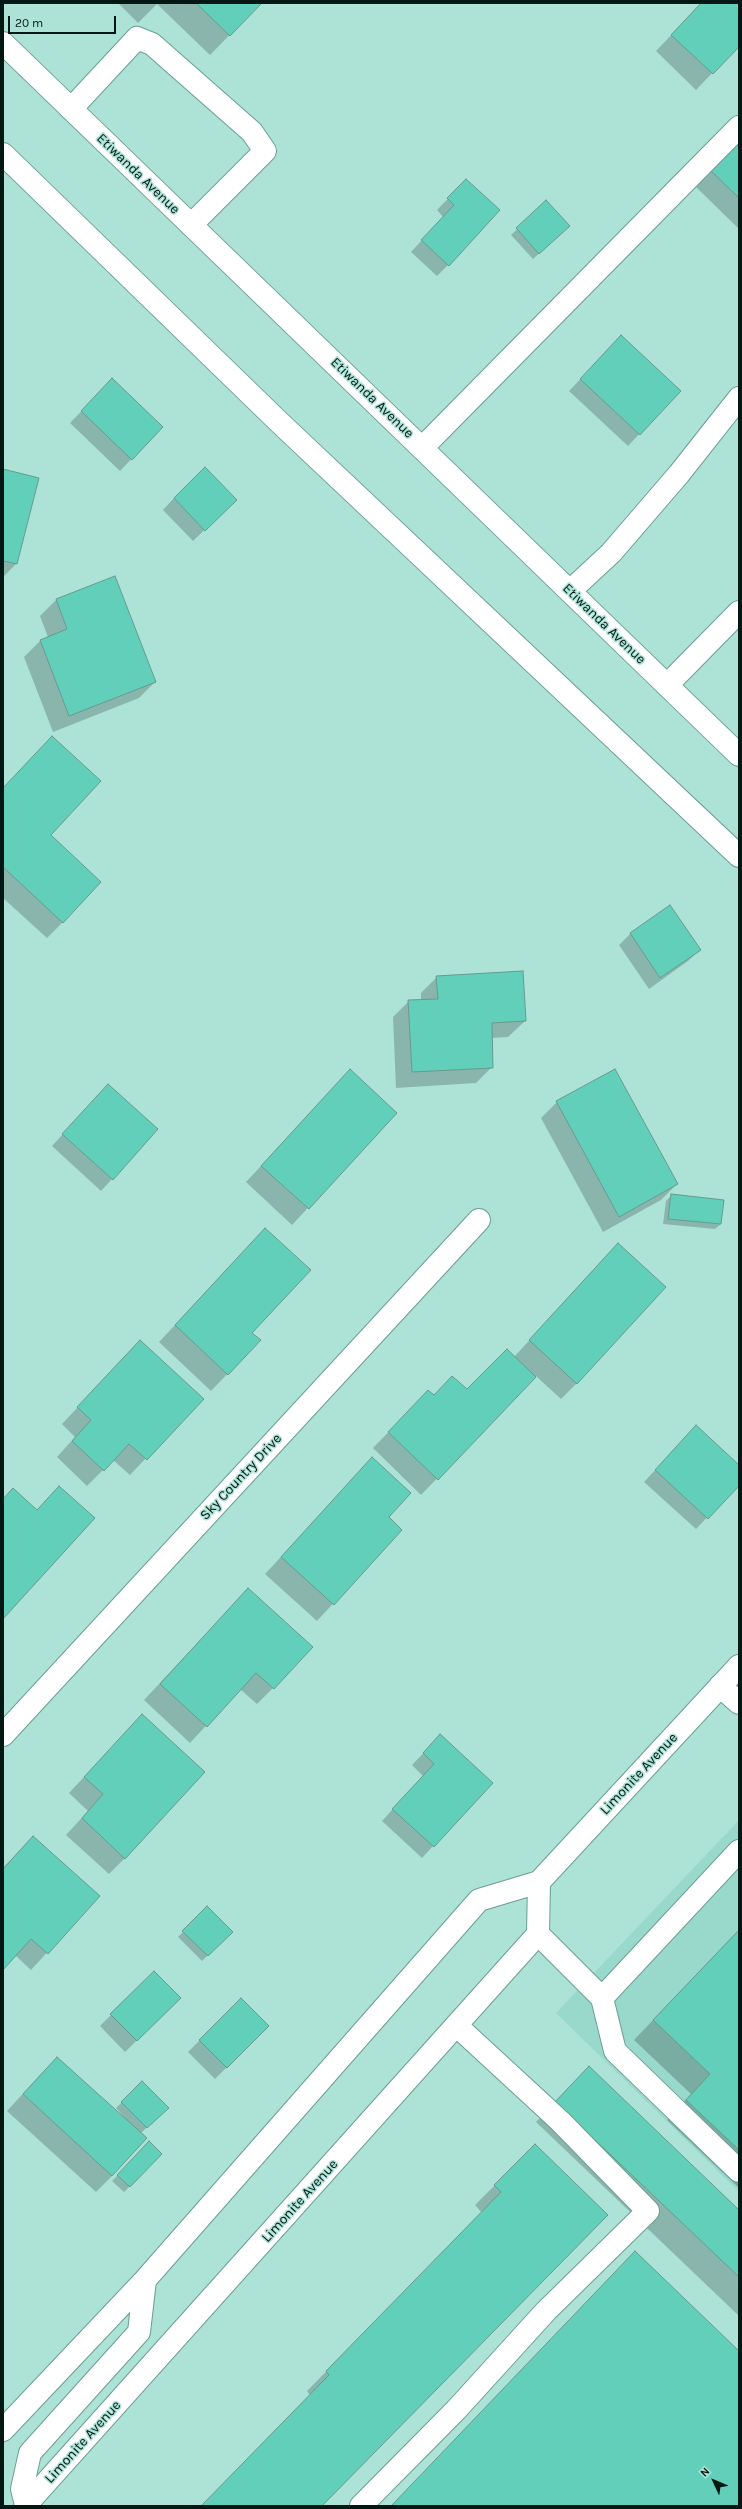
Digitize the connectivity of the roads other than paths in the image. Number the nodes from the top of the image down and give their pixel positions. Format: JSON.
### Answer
{"nodes":[{"id":1,"x":3,"y":43,"type":"edge"},
{"id":2,"x":71,"y":108,"type":"junction"},
{"id":3,"x":739,"y":127,"type":"edge"},
{"id":4,"x":3,"y":154,"type":"edge"},
{"id":5,"x":191,"y":225,"type":"junction"},
{"id":6,"x":739,"y":398,"type":"edge"},
{"id":7,"x":423,"y":448,"type":"junction"},
{"id":8,"x":570,"y":591,"type":"junction"},
{"id":9,"x":739,"y":612,"type":"edge"},
{"id":10,"x":667,"y":685,"type":"junction"},
{"id":11,"x":739,"y":754,"type":"edge"},
{"id":12,"x":739,"y":856,"type":"edge"},
{"id":13,"x":479,"y":1220,"type":"dead end"},
{"id":14,"x":739,"y":1666,"type":"edge"},
{"id":15,"x":720,"y":1686,"type":"junction"},
{"id":16,"x":739,"y":1703,"type":"edge"},
{"id":17,"x":3,"y":1735,"type":"edge"},
{"id":18,"x":739,"y":1851,"type":"edge"},
{"id":19,"x":539,"y":1882,"type":"junction"},
{"id":20,"x":538,"y":1934,"type":"junction"},
{"id":21,"x":602,"y":1998,"type":"junction"},
{"id":22,"x":457,"y":2026,"type":"junction"},
{"id":23,"x":739,"y":2171,"type":"edge"},
{"id":24,"x":145,"y":2280,"type":"junction"},
{"id":25,"x":3,"y":2430,"type":"edge"},
{"id":26,"x":26,"y":2506,"type":"edge"},
{"id":27,"x":360,"y":2506,"type":"edge"}],
"edges":[{"from":1,"to":2,"type":"main road","name":"Etiwanda Avenue"},
{"from":2,"to":5,"type":"main road","name":"Etiwanda Avenue"},
{"from":2,"to":5,"type":"main road"},
{"from":3,"to":7,"type":"main road"},
{"from":4,"to":12,"type":"main road"},
{"from":5,"to":7,"type":"main road","name":"Etiwanda Avenue"},
{"from":6,"to":8,"type":"main road"},
{"from":7,"to":8,"type":"main road","name":"Etiwanda Avenue"},
{"from":8,"to":10,"type":"main road","name":"Etiwanda Avenue"},
{"from":9,"to":10,"type":"main road"},
{"from":10,"to":11,"type":"main road","name":"Etiwanda Avenue"},
{"from":13,"to":17,"type":"main road","name":"Sky Country Drive"},
{"from":14,"to":15,"type":"main road","name":"Limonite Avenue"},
{"from":15,"to":16,"type":"main road"},
{"from":15,"to":19,"type":"main road","name":"Limonite Avenue"},
{"from":18,"to":21,"type":"main road"},
{"from":19,"to":20,"type":"main road"},
{"from":19,"to":24,"type":"main road"},
{"from":20,"to":21,"type":"main road"},
{"from":20,"to":22,"type":"main road","name":"Limonite Avenue"},
{"from":21,"to":23,"type":"main road"},
{"from":22,"to":26,"type":"main road","name":"Limonite Avenue"},
{"from":22,"to":27,"type":"main road"},
{"from":24,"to":25,"type":"main road"},
{"from":24,"to":26,"type":"main road"}]}
